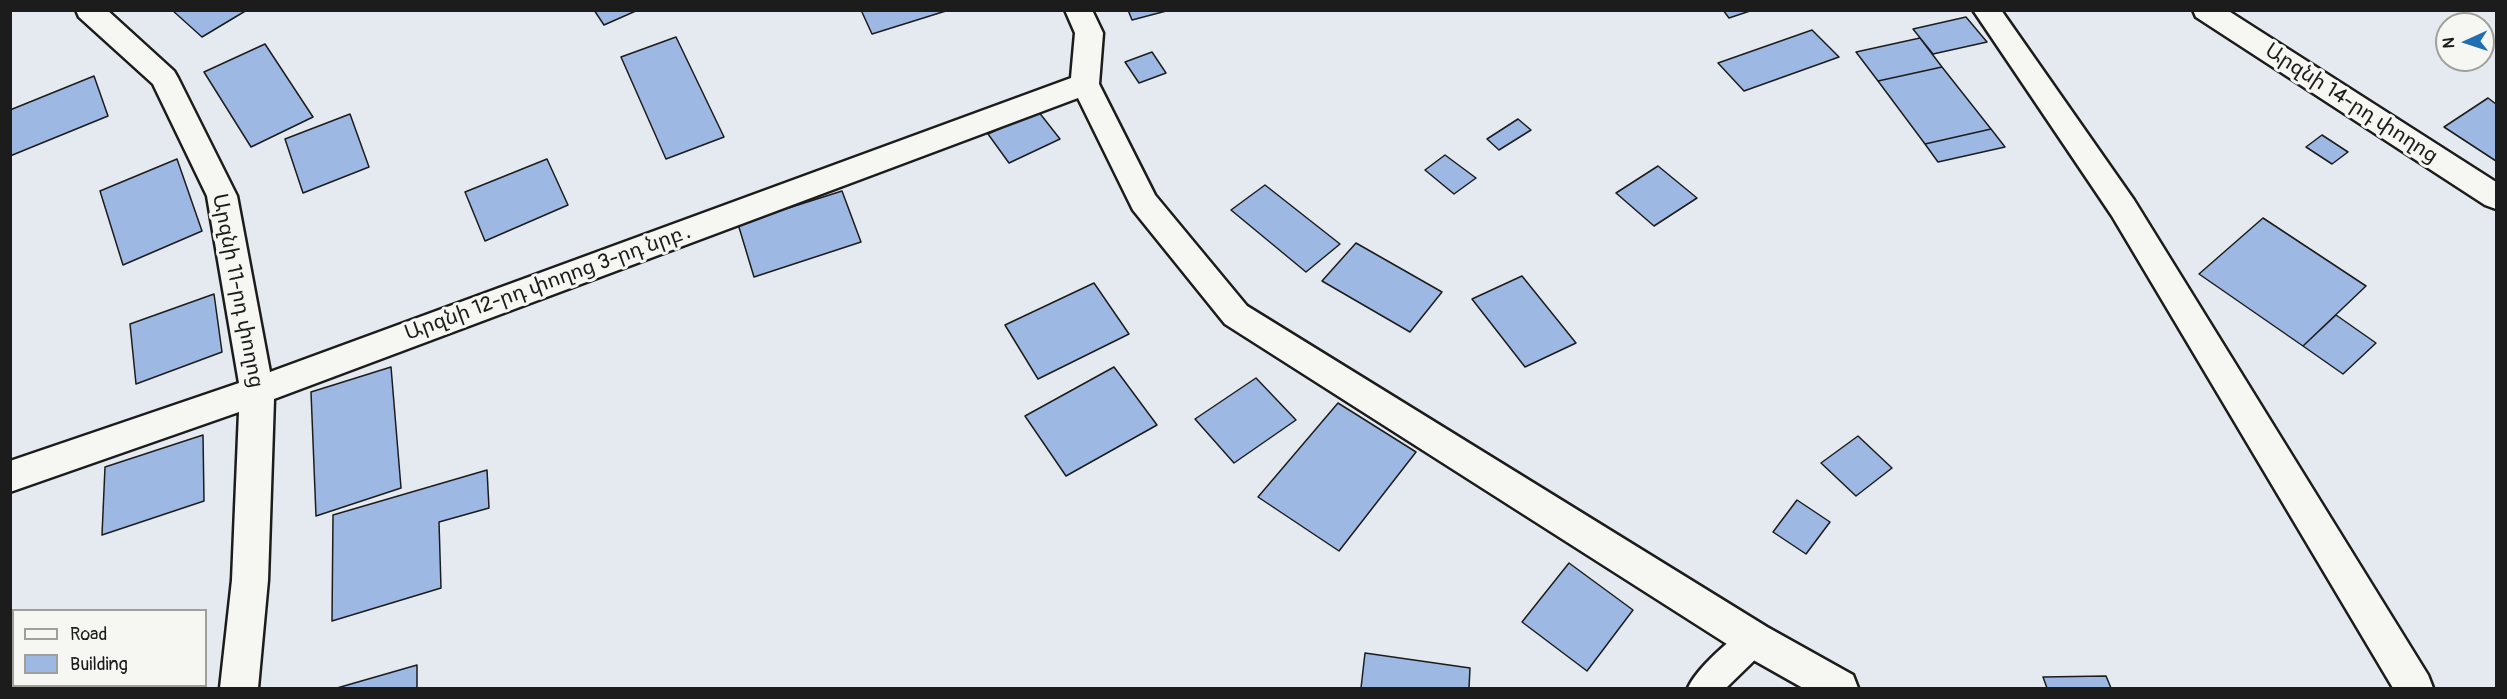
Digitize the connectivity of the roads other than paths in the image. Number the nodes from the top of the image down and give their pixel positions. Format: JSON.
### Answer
{"nodes":[{"id":1,"x":89,"y":10,"type":"edge"},
{"id":2,"x":1078,"y":10,"type":"edge"},
{"id":3,"x":1986,"y":10,"type":"edge"},
{"id":4,"x":2206,"y":10,"type":"edge"},
{"id":5,"x":1085,"y":84,"type":"junction"},
{"id":6,"x":2496,"y":197,"type":"edge"},
{"id":7,"x":257,"y":391,"type":"junction"},
{"id":8,"x":10,"y":477,"type":"edge"},
{"id":9,"x":1754,"y":640,"type":"junction"},
{"id":10,"x":239,"y":688,"type":"edge"},
{"id":11,"x":1704,"y":688,"type":"edge"},
{"id":12,"x":1839,"y":688,"type":"edge"},
{"id":13,"x":2414,"y":688,"type":"edge"}],
"edges":[{"from":1,"to":7,"type":"street","name":"Արզնի 11-րդ փողոց"},
{"from":2,"to":5,"type":"street"},
{"from":3,"to":13,"type":"street"},
{"from":4,"to":6,"type":"street","name":"Արզնի 14-րդ փողոց"},
{"from":5,"to":7,"type":"street","name":"Արզնի 12-րդ փողոց 3-րդ նրբ․"},
{"from":5,"to":9,"type":"street"},
{"from":7,"to":8,"type":"street","name":"Արզնի 12-րդ փողոց 3-րդ նրբ․"},
{"from":7,"to":10,"type":"street","name":"Արզնի 11-րդ փողոց"},
{"from":9,"to":11,"type":"lane"},
{"from":9,"to":12,"type":"street"}]}
